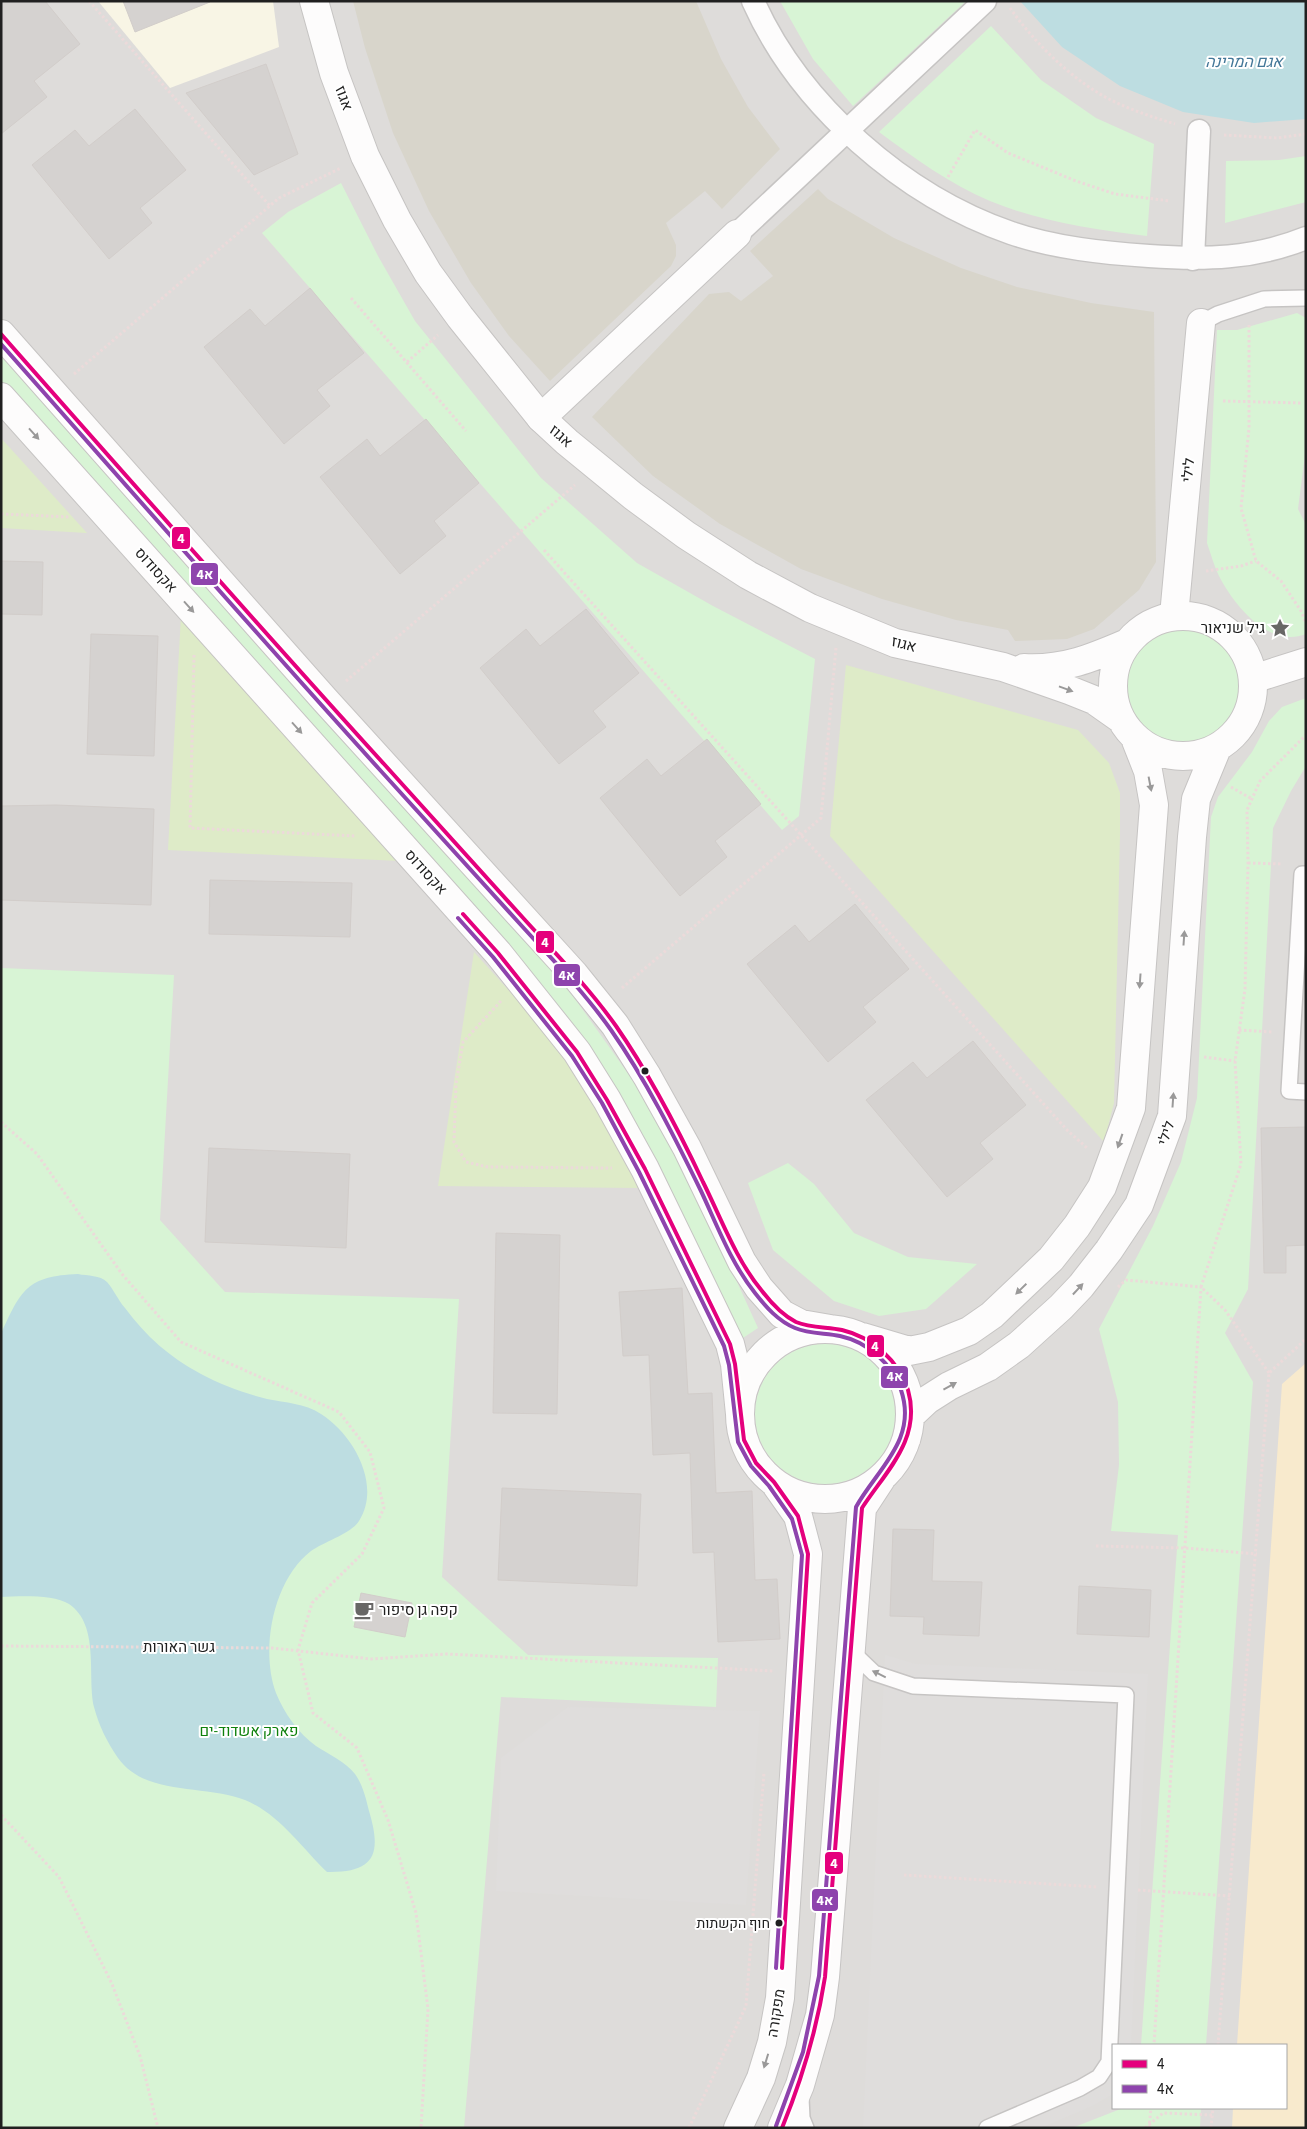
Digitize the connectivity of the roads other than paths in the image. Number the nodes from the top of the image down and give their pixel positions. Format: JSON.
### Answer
{"nodes":[{"id":1,"x":314,"y":1,"type":"edge"},
{"id":2,"x":753,"y":1,"type":"edge"},
{"id":3,"x":985,"y":1,"type":"edge"},
{"id":4,"x":848,"y":130,"type":"junction"},
{"id":5,"x":1199,"y":131,"type":"road end"},
{"id":6,"x":736,"y":234,"type":"joint"},
{"id":7,"x":1306,"y":238,"type":"edge"},
{"id":8,"x":1193,"y":259,"type":"junction"},
{"id":9,"x":1306,"y":298,"type":"edge"},
{"id":10,"x":1202,"y":323,"type":"joint"},
{"id":11,"x":1,"y":334,"type":"edge"},
{"id":12,"x":1,"y":397,"type":"edge"},
{"id":13,"x":541,"y":418,"type":"junction"},
{"id":14,"x":1174,"y":616,"type":"junction"},
{"id":15,"x":1127,"y":643,"type":"junction"},
{"id":16,"x":1306,"y":662,"type":"edge"},
{"id":17,"x":1003,"y":667,"type":"junction"},
{"id":18,"x":1253,"y":679,"type":"junction"},
{"id":19,"x":1128,"y":729,"type":"junction"},
{"id":20,"x":1217,"y":748,"type":"junction"},
{"id":21,"x":1304,"y":874,"type":"edge"},
{"id":22,"x":1306,"y":1092,"type":"edge"},
{"id":23,"x":830,"y":1329,"type":"junction"},
{"id":24,"x":862,"y":1337,"type":"junction"},
{"id":25,"x":740,"y":1414,"type":"junction"},
{"id":26,"x":911,"y":1415,"type":"junction"},
{"id":27,"x":881,"y":1479,"type":"junction"},
{"id":28,"x":774,"y":1482,"type":"junction"},
{"id":29,"x":851,"y":1651,"type":"junction"},
{"id":30,"x":800,"y":2086,"type":"junction"},
{"id":31,"x":738,"y":2128,"type":"edge"},
{"id":32,"x":782,"y":2128,"type":"edge"},
{"id":33,"x":806,"y":2128,"type":"edge"},
{"id":34,"x":987,"y":2128,"type":"edge"}],
"edges":[{"from":1,"to":13,"type":"street","name":"אגוז"},
{"from":2,"to":4,"type":"street"},
{"from":3,"to":4,"type":"street"},
{"from":4,"to":6,"type":"street"},
{"from":4,"to":8,"type":"street"},
{"from":5,"to":8,"type":"street"},
{"from":6,"to":13,"type":"street"},
{"from":7,"to":8,"type":"street"},
{"from":9,"to":10,"type":"lane"},
{"from":10,"to":14,"type":"street","name":"לילי"},
{"from":11,"to":23,"type":"street"},
{"from":12,"to":25,"type":"street","name":"אקסודוס","one_way":true},
{"from":13,"to":17,"type":"street","name":"אגוז"},
{"from":14,"to":15,"type":"street"},
{"from":14,"to":18,"type":"street"},
{"from":15,"to":17,"type":"street","name":"אגוז"},
{"from":15,"to":19,"type":"street"},
{"from":16,"to":18,"type":"street"},
{"from":17,"to":19,"type":"street","name":"אגוז","one_way":true},
{"from":18,"to":20,"type":"street"},
{"from":19,"to":20,"type":"street"},
{"from":19,"to":24,"type":"street","one_way":true},
{"from":26,"to":20,"type":"street","name":"לילי","one_way":true},
{"from":21,"to":22,"type":"lane"},
{"from":23,"to":24,"type":"street"},
{"from":23,"to":25,"type":"street"},
{"from":24,"to":26,"type":"street"},
{"from":25,"to":28,"type":"street"},
{"from":26,"to":27,"type":"street"},
{"from":27,"to":28,"type":"street"},
{"from":27,"to":29,"type":"street"},
{"from":28,"to":31,"type":"street","name":"מפקורה","one_way":true},
{"from":29,"to":30,"type":"street"},
{"from":34,"to":29,"type":"lane","one_way":true},
{"from":30,"to":32,"type":"street"},
{"from":30,"to":33,"type":"lane"}]}
